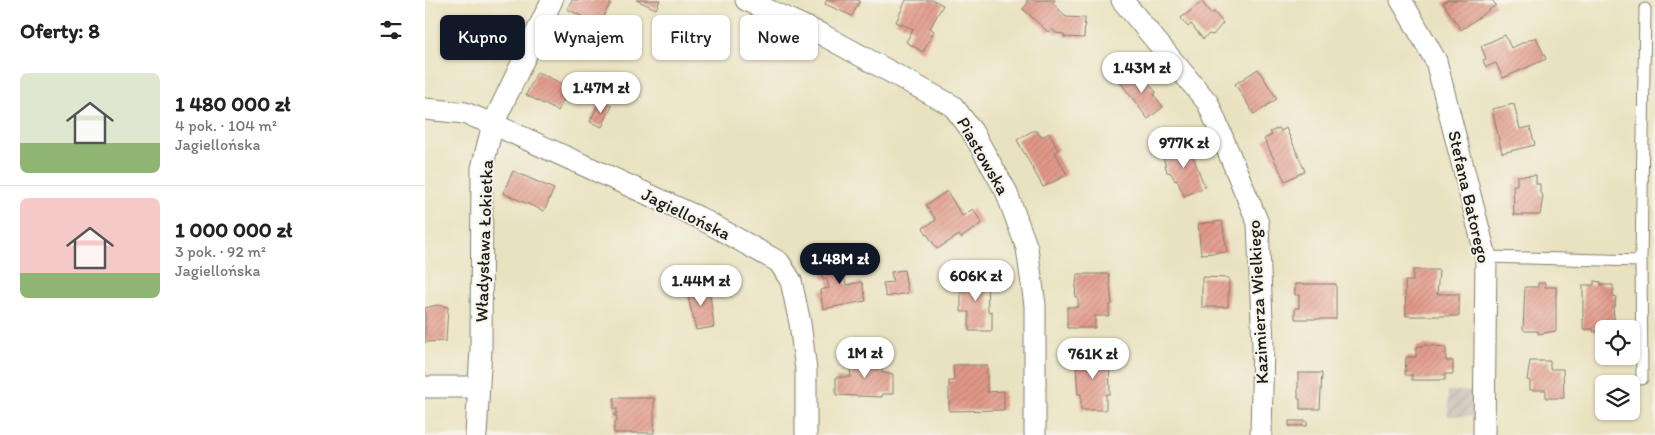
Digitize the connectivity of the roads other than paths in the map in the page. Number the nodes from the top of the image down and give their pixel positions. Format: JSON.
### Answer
{"nodes":[{"id":1,"x":552,"y":0,"type":"edge"},
{"id":2,"x":746,"y":0,"type":"edge"},
{"id":3,"x":1122,"y":0,"type":"edge"},
{"id":4,"x":1401,"y":0,"type":"edge"},
{"id":5,"x":1645,"y":8,"type":"dead end"},
{"id":6,"x":425,"y":109,"type":"edge"},
{"id":7,"x":493,"y":124,"type":"junction"},
{"id":8,"x":1487,"y":257,"type":"junction"},
{"id":9,"x":1641,"y":261,"type":"junction"},
{"id":10,"x":1642,"y":378,"type":"dead end"},
{"id":11,"x":425,"y":387,"type":"edge"},
{"id":12,"x":479,"y":387,"type":"junction"},
{"id":13,"x":476,"y":435,"type":"edge"},
{"id":14,"x":806,"y":435,"type":"edge"},
{"id":15,"x":1035,"y":435,"type":"edge"},
{"id":16,"x":1261,"y":435,"type":"edge"},
{"id":17,"x":1484,"y":435,"type":"edge"}],
"edges":[{"from":1,"to":7,"type":"street","name":"Władysława Łokietka"},
{"from":2,"to":15,"type":"street","name":"Piastowska"},
{"from":3,"to":16,"type":"street","name":"Kazimierza Wielkiego"},
{"from":4,"to":8,"type":"street","name":"Stefana Batorego"},
{"from":5,"to":9,"type":"lane"},
{"from":6,"to":7,"type":"street","name":"Jagiellońska"},
{"from":7,"to":12,"type":"street","name":"Władysława Łokietka"},
{"from":7,"to":14,"type":"street","name":"Jagiellońska"},
{"from":8,"to":9,"type":"lane"},
{"from":8,"to":17,"type":"street","name":"Stefana Batorego"},
{"from":9,"to":10,"type":"lane"},
{"from":11,"to":12,"type":"street"},
{"from":12,"to":13,"type":"street","name":"Władysława Łokietka"}]}
